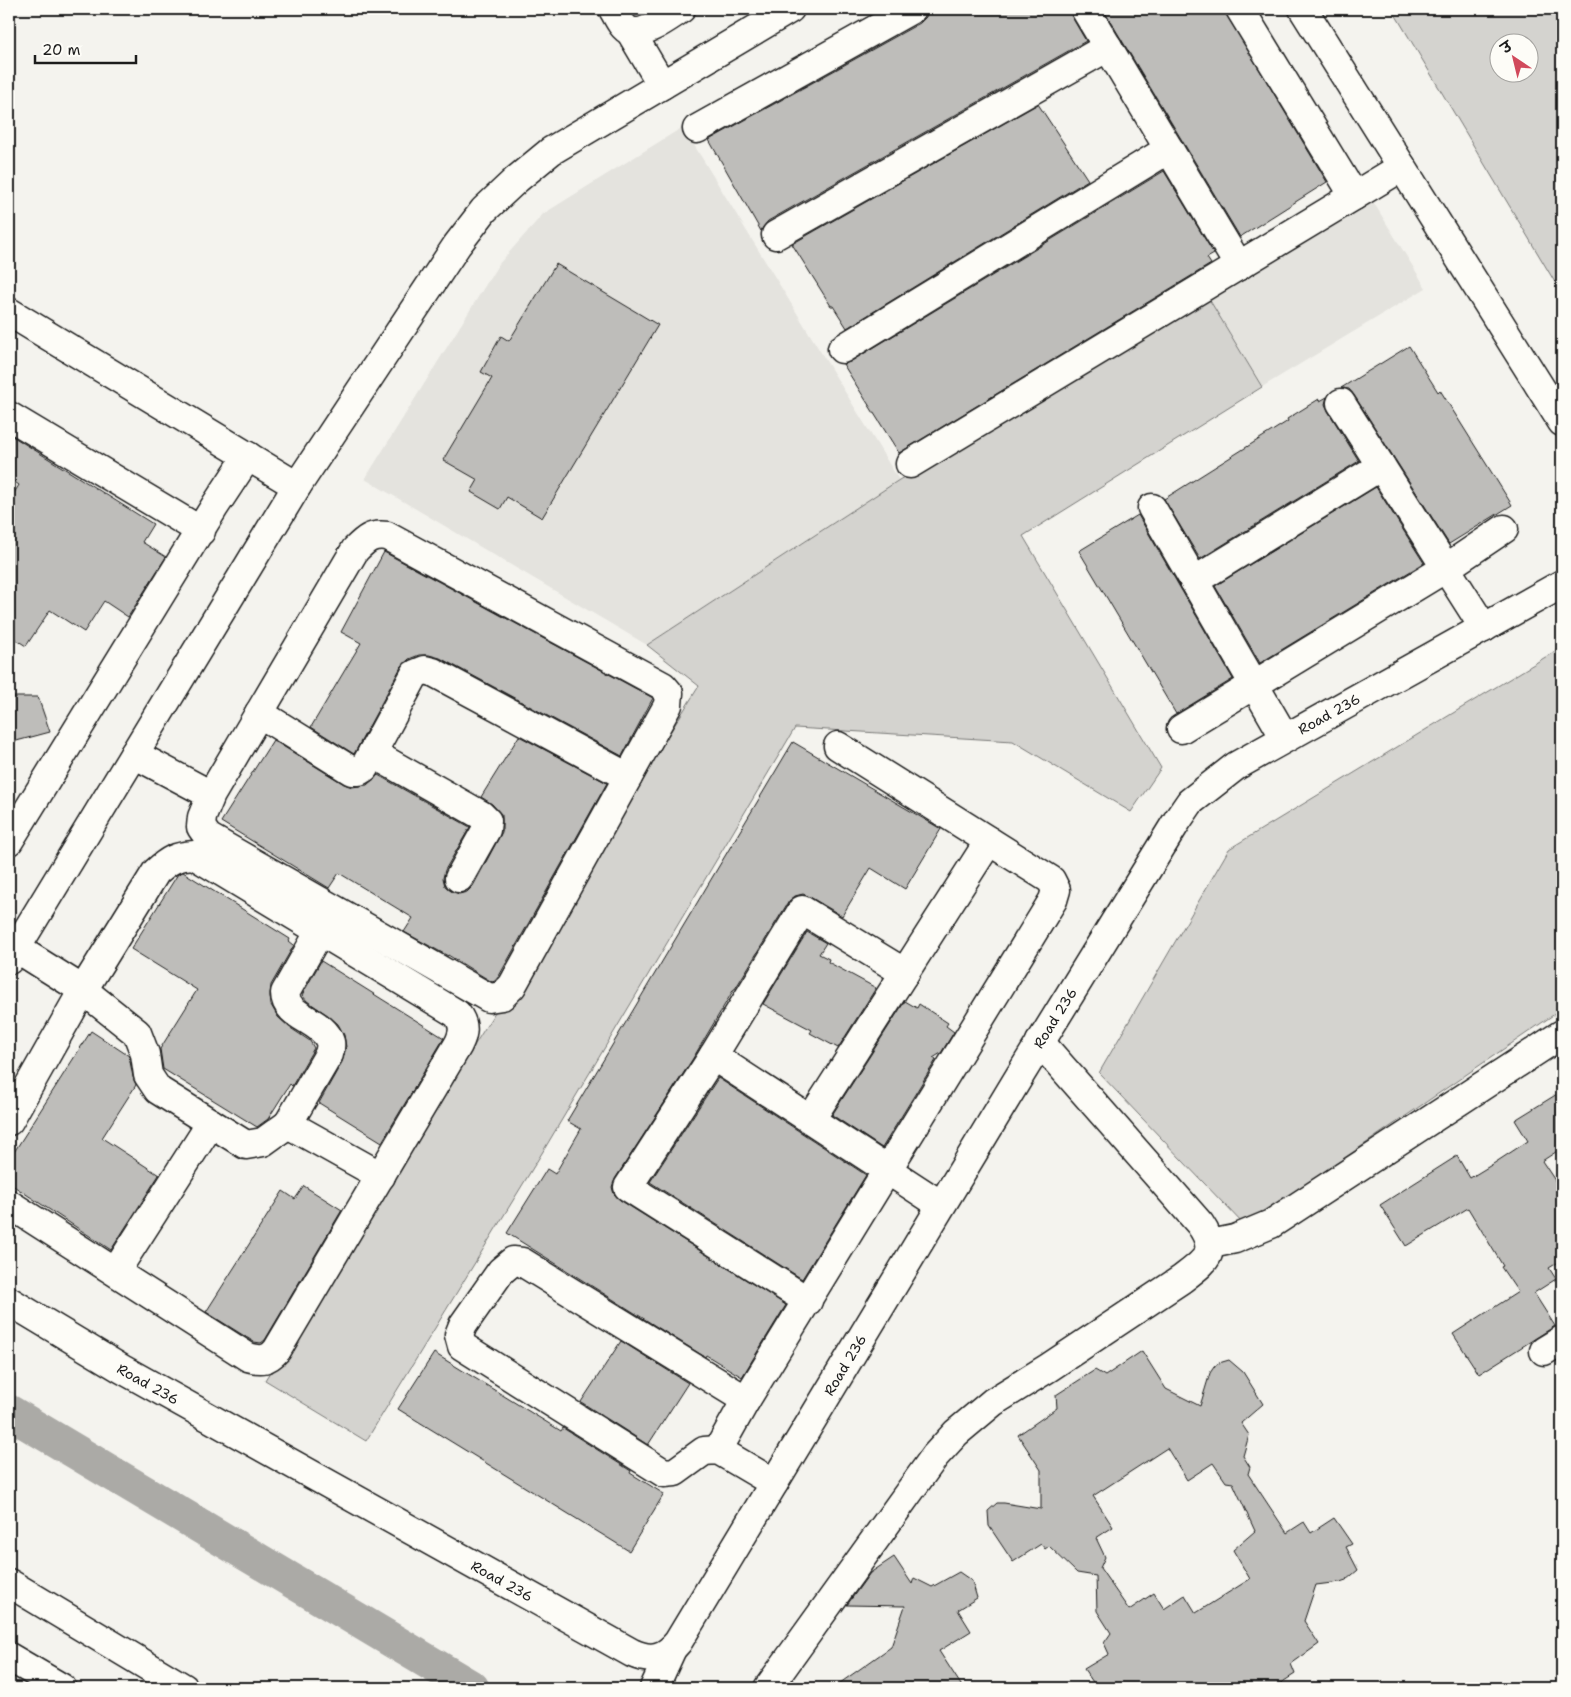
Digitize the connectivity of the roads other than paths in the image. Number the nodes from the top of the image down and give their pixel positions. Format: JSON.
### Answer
{"nodes":[{"id":1,"x":613,"y":9,"type":"edge"},
{"id":2,"x":681,"y":9,"type":"edge"},
{"id":3,"x":790,"y":9,"type":"edge"},
{"id":4,"x":912,"y":9,"type":"edge"},
{"id":5,"x":1085,"y":9,"type":"edge"},
{"id":6,"x":1240,"y":9,"type":"edge"},
{"id":7,"x":1303,"y":9,"type":"edge"},
{"id":8,"x":630,"y":31,"type":"junction"},
{"id":9,"x":1108,"y":47,"type":"junction"},
{"id":10,"x":662,"y":85,"type":"junction"},
{"id":11,"x":697,"y":129,"type":"dead end"},
{"id":12,"x":1170,"y":149,"type":"junction"},
{"id":13,"x":1402,"y":167,"type":"junction"},
{"id":14,"x":1354,"y":196,"type":"junction"},
{"id":15,"x":776,"y":235,"type":"dead end"},
{"id":16,"x":1239,"y":266,"type":"junction"},
{"id":17,"x":9,"y":312,"type":"edge"},
{"id":18,"x":842,"y":349,"type":"dead end"},
{"id":19,"x":1341,"y":403,"type":"dead end"},
{"id":20,"x":9,"y":416,"type":"edge"},
{"id":21,"x":1562,"y":422,"type":"edge"},
{"id":22,"x":248,"y":456,"type":"junction"},
{"id":23,"x":910,"y":464,"type":"dead end"},
{"id":24,"x":1381,"y":466,"type":"junction"},
{"id":25,"x":297,"y":486,"type":"junction"},
{"id":26,"x":1152,"y":508,"type":"dead end"},
{"id":27,"x":1504,"y":529,"type":"dead end"},
{"id":28,"x":201,"y":531,"type":"junction"},
{"id":29,"x":1446,"y":568,"type":"junction"},
{"id":30,"x":1194,"y":581,"type":"junction"},
{"id":31,"x":1562,"y":584,"type":"edge"},
{"id":32,"x":1484,"y":628,"type":"junction"},
{"id":33,"x":1254,"y":685,"type":"junction"},
{"id":34,"x":260,"y":713,"type":"junction"},
{"id":35,"x":1181,"y":729,"type":"dead end"},
{"id":36,"x":1285,"y":738,"type":"junction"},
{"id":37,"x":838,"y":746,"type":"dead end"},
{"id":38,"x":372,"y":753,"type":"junction"},
{"id":39,"x":134,"y":754,"type":"junction"},
{"id":40,"x":628,"y":777,"type":"junction"},
{"id":41,"x":211,"y":794,"type":"junction"},
{"id":42,"x":9,"y":841,"type":"edge"},
{"id":43,"x":989,"y":841,"type":"junction"},
{"id":44,"x":459,"y":878,"type":"dead end"},
{"id":45,"x":320,"y":931,"type":"junction"},
{"id":46,"x":12,"y":954,"type":"edge"},
{"id":47,"x":904,"y":973,"type":"junction"},
{"id":48,"x":83,"y":990,"type":"junction"},
{"id":49,"x":1562,"y":1034,"type":"edge"},
{"id":50,"x":1040,"y":1042,"type":"junction"},
{"id":51,"x":713,"y":1056,"type":"junction"},
{"id":52,"x":811,"y":1119,"type":"junction"},
{"id":53,"x":9,"y":1121,"type":"edge"},
{"id":54,"x":211,"y":1123,"type":"junction"},
{"id":55,"x":288,"y":1124,"type":"junction"},
{"id":56,"x":888,"y":1170,"type":"junction"},
{"id":57,"x":381,"y":1176,"type":"junction"},
{"id":58,"x":9,"y":1204,"type":"edge"},
{"id":59,"x":941,"y":1205,"type":"junction"},
{"id":60,"x":1211,"y":1244,"type":"junction"},
{"id":61,"x":116,"y":1272,"type":"junction"},
{"id":62,"x":808,"y":1301,"type":"junction"},
{"id":63,"x":9,"y":1302,"type":"edge"},
{"id":64,"x":746,"y":1400,"type":"junction"},
{"id":65,"x":718,"y":1450,"type":"junction"},
{"id":66,"x":774,"y":1483,"type":"junction"},
{"id":67,"x":9,"y":1583,"type":"edge"},
{"id":68,"x":671,"y":1651,"type":"junction"},
{"id":69,"x":9,"y":1657,"type":"edge"},
{"id":70,"x":56,"y":1687,"type":"edge"},
{"id":71,"x":184,"y":1688,"type":"edge"},
{"id":72,"x":654,"y":1688,"type":"edge"},
{"id":73,"x":768,"y":1688,"type":"edge"}],
"edges":[{"from":1,"to":8,"type":"street"},
{"from":2,"to":8,"type":"street"},
{"from":3,"to":10,"type":"street"},
{"from":4,"to":11,"type":"street"},
{"from":5,"to":9,"type":"street"},
{"from":6,"to":14,"type":"street"},
{"from":7,"to":13,"type":"street"},
{"from":8,"to":10,"type":"street"},
{"from":9,"to":12,"type":"street"},
{"from":9,"to":15,"type":"street"},
{"from":10,"to":25,"type":"street"},
{"from":12,"to":16,"type":"street"},
{"from":12,"to":18,"type":"street"},
{"from":13,"to":14,"type":"street"},
{"from":13,"to":21,"type":"street"},
{"from":14,"to":16,"type":"street"},
{"from":16,"to":23,"type":"street"},
{"from":17,"to":22,"type":"street"},
{"from":19,"to":24,"type":"street"},
{"from":20,"to":28,"type":"street"},
{"from":22,"to":25,"type":"street"},
{"from":22,"to":28,"type":"street"},
{"from":24,"to":29,"type":"street"},
{"from":24,"to":30,"type":"street"},
{"from":25,"to":39,"type":"street"},
{"from":26,"to":30,"type":"street"},
{"from":27,"to":29,"type":"street"},
{"from":28,"to":42,"type":"street"},
{"from":29,"to":32,"type":"street"},
{"from":29,"to":33,"type":"street"},
{"from":30,"to":33,"type":"street"},
{"from":31,"to":32,"type":"street","name":"Road 236"},
{"from":32,"to":36,"type":"street","name":"Road 236"},
{"from":33,"to":35,"type":"street"},
{"from":33,"to":36,"type":"street"},
{"from":34,"to":38,"type":"street"},
{"from":34,"to":40,"type":"street"},
{"from":34,"to":41,"type":"street"},
{"from":36,"to":50,"type":"street","name":"Road 236"},
{"from":37,"to":43,"type":"street"},
{"from":38,"to":40,"type":"street"},
{"from":38,"to":44,"type":"street"},
{"from":39,"to":41,"type":"street"},
{"from":39,"to":46,"type":"street"},
{"from":40,"to":41,"type":"street"},
{"from":43,"to":47,"type":"street"},
{"from":43,"to":56,"type":"street"},
{"from":45,"to":48,"type":"street"},
{"from":45,"to":55,"type":"street"},
{"from":45,"to":57,"type":"street"},
{"from":46,"to":48,"type":"street"},
{"from":47,"to":51,"type":"street"},
{"from":47,"to":52,"type":"street"},
{"from":48,"to":53,"type":"street"},
{"from":48,"to":54,"type":"street"},
{"from":49,"to":60,"type":"street"},
{"from":50,"to":59,"type":"street","name":"Road 236"},
{"from":50,"to":60,"type":"street"},
{"from":51,"to":52,"type":"street"},
{"from":51,"to":62,"type":"street"},
{"from":52,"to":56,"type":"street"},
{"from":54,"to":55,"type":"street"},
{"from":54,"to":61,"type":"street"},
{"from":55,"to":57,"type":"street"},
{"from":56,"to":59,"type":"street"},
{"from":56,"to":62,"type":"street"},
{"from":57,"to":61,"type":"street"},
{"from":58,"to":61,"type":"street"},
{"from":59,"to":66,"type":"street","name":"Road 236"},
{"from":60,"to":73,"type":"street"},
{"from":62,"to":64,"type":"street"},
{"from":63,"to":68,"type":"street","name":"Road 236"},
{"from":64,"to":65,"type":"street"},
{"from":64,"to":65,"type":"street"},
{"from":65,"to":66,"type":"street"},
{"from":66,"to":68,"type":"street","name":"Road 236"},
{"from":67,"to":71,"type":"street"},
{"from":68,"to":72,"type":"street"},
{"from":69,"to":70,"type":"street"}]}
